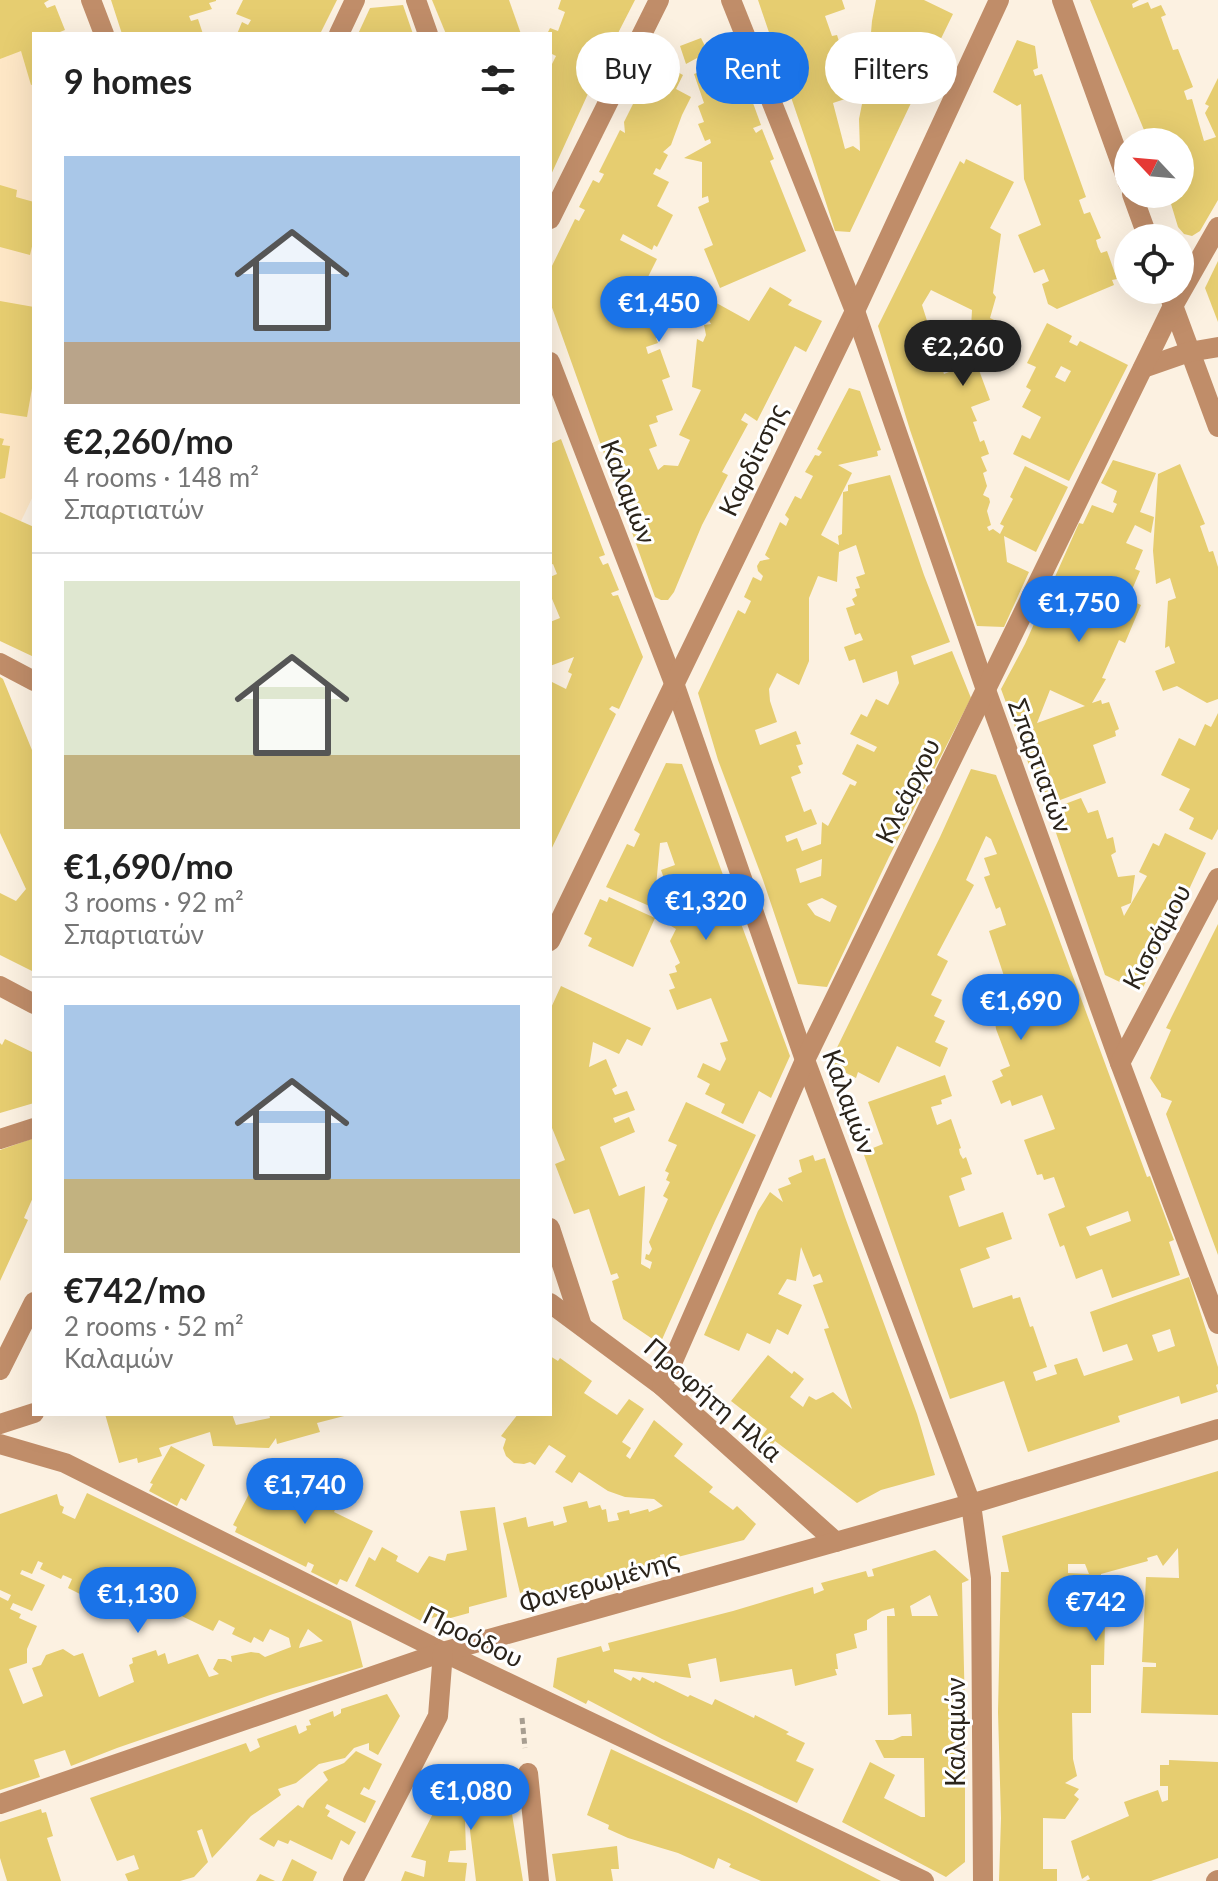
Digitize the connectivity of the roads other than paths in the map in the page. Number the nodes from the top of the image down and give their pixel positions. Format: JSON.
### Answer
{"nodes":[{"id":1,"x":91,"y":0,"type":"edge"},
{"id":2,"x":355,"y":0,"type":"edge"},
{"id":3,"x":416,"y":0,"type":"edge"},
{"id":4,"x":659,"y":0,"type":"edge"},
{"id":5,"x":731,"y":0,"type":"edge"},
{"id":6,"x":999,"y":0,"type":"edge"},
{"id":7,"x":1062,"y":0,"type":"edge"},
{"id":8,"x":103,"y":32,"type":"edge"},
{"id":9,"x":340,"y":32,"type":"edge"},
{"id":10,"x":427,"y":32,"type":"edge"},
{"id":11,"x":1114,"y":144,"type":"edge"},
{"id":12,"x":552,"y":215,"type":"edge"},
{"id":13,"x":1218,"y":227,"type":"edge"},
{"id":14,"x":1194,"y":262,"type":"edge"},
{"id":15,"x":1168,"y":304,"type":"edge"},
{"id":16,"x":1172,"y":304,"type":"edge"},
{"id":17,"x":855,"y":311,"type":"junction"},
{"id":18,"x":1218,"y":347,"type":"edge"},
{"id":19,"x":1189,"y":352,"type":"junction"},
{"id":20,"x":552,"y":367,"type":"edge"},
{"id":21,"x":1143,"y":368,"type":"junction"},
{"id":22,"x":1218,"y":427,"type":"edge"},
{"id":23,"x":0,"y":663,"type":"edge"},
{"id":24,"x":32,"y":680,"type":"edge"},
{"id":25,"x":674,"y":683,"type":"junction"},
{"id":26,"x":986,"y":690,"type":"junction"},
{"id":27,"x":1218,"y":878,"type":"edge"},
{"id":28,"x":552,"y":937,"type":"edge"},
{"id":29,"x":0,"y":986,"type":"edge"},
{"id":30,"x":32,"y":1003,"type":"edge"},
{"id":31,"x":805,"y":1060,"type":"junction"},
{"id":32,"x":1120,"y":1063,"type":"junction"},
{"id":33,"x":32,"y":1129,"type":"edge"},
{"id":34,"x":0,"y":1139,"type":"edge"},
{"id":35,"x":552,"y":1234,"type":"edge"},
{"id":36,"x":552,"y":1304,"type":"edge"},
{"id":37,"x":32,"y":1306,"type":"edge"},
{"id":38,"x":1218,"y":1324,"type":"edge"},
{"id":39,"x":582,"y":1326,"type":"junction"},
{"id":40,"x":0,"y":1370,"type":"edge"},
{"id":41,"x":662,"y":1386,"type":"junction"},
{"id":42,"x":32,"y":1414,"type":"edge"},
{"id":43,"x":0,"y":1424,"type":"edge"},
{"id":44,"x":1218,"y":1429,"type":"edge"},
{"id":45,"x":0,"y":1444,"type":"edge"},
{"id":46,"x":971,"y":1504,"type":"junction"},
{"id":47,"x":836,"y":1542,"type":"junction"},
{"id":48,"x":443,"y":1652,"type":"junction"},
{"id":49,"x":528,"y":1773,"type":"road end"},
{"id":50,"x":0,"y":1804,"type":"edge"},
{"id":51,"x":353,"y":1881,"type":"edge"},
{"id":52,"x":539,"y":1881,"type":"edge"},
{"id":53,"x":924,"y":1881,"type":"edge"},
{"id":54,"x":983,"y":1881,"type":"edge"}],
"edges":[{"from":1,"to":8,"type":"street"},
{"from":2,"to":9,"type":"street"},
{"from":3,"to":10,"type":"street"},
{"from":4,"to":12,"type":"street"},
{"from":5,"to":17,"type":"street","name":"Σπαρτιατών"},
{"from":6,"to":17,"type":"street","name":"Καρδίτσης"},
{"from":7,"to":11,"type":"street"},
{"from":13,"to":14,"type":"street","name":"Κλεάρχου"},
{"from":15,"to":21,"type":"street","name":"Κλεάρχου"},
{"from":16,"to":19,"type":"street"},
{"from":17,"to":25,"type":"street","name":"Καρδίτσης"},
{"from":17,"to":26,"type":"street","name":"Σπαρτιατών"},
{"from":18,"to":19,"type":"street"},
{"from":19,"to":21,"type":"street"},
{"from":19,"to":22,"type":"street"},
{"from":20,"to":25,"type":"street","name":"Καλαμών"},
{"from":21,"to":26,"type":"street","name":"Κλεάρχου"},
{"from":23,"to":24,"type":"street"},
{"from":25,"to":28,"type":"street","name":"Καρδίτσης"},
{"from":25,"to":31,"type":"street","name":"Καλαμών"},
{"from":26,"to":31,"type":"street","name":"Κλεάρχου"},
{"from":26,"to":32,"type":"street","name":"Σπαρτιατών"},
{"from":27,"to":32,"type":"street","name":"Κισσάμου"},
{"from":29,"to":30,"type":"street"},
{"from":31,"to":41,"type":"street","name":"Κλεάρχου"},
{"from":31,"to":46,"type":"street","name":"Καλαμών"},
{"from":32,"to":38,"type":"street","name":"Σπαρτιατών"},
{"from":33,"to":34,"type":"street"},
{"from":35,"to":39,"type":"street"},
{"from":36,"to":39,"type":"street","name":"Προφήτη Ηλία"},
{"from":37,"to":40,"type":"street"},
{"from":39,"to":41,"type":"street","name":"Προφήτη Ηλία"},
{"from":41,"to":47,"type":"street","name":"Προφήτη Ηλία"},
{"from":42,"to":43,"type":"street"},
{"from":44,"to":46,"type":"street","name":"Φανερωμένης"},
{"from":45,"to":48,"type":"street","name":"Προόδου"},
{"from":46,"to":47,"type":"street","name":"Φανερωμένης"},
{"from":46,"to":54,"type":"street","name":"Καλαμών"},
{"from":47,"to":48,"type":"street","name":"Φανερωμένης"},
{"from":48,"to":50,"type":"street","name":"Φανερωμένης"},
{"from":48,"to":51,"type":"street"},
{"from":48,"to":53,"type":"street","name":"Προόδου"},
{"from":49,"to":52,"type":"street"}]}
